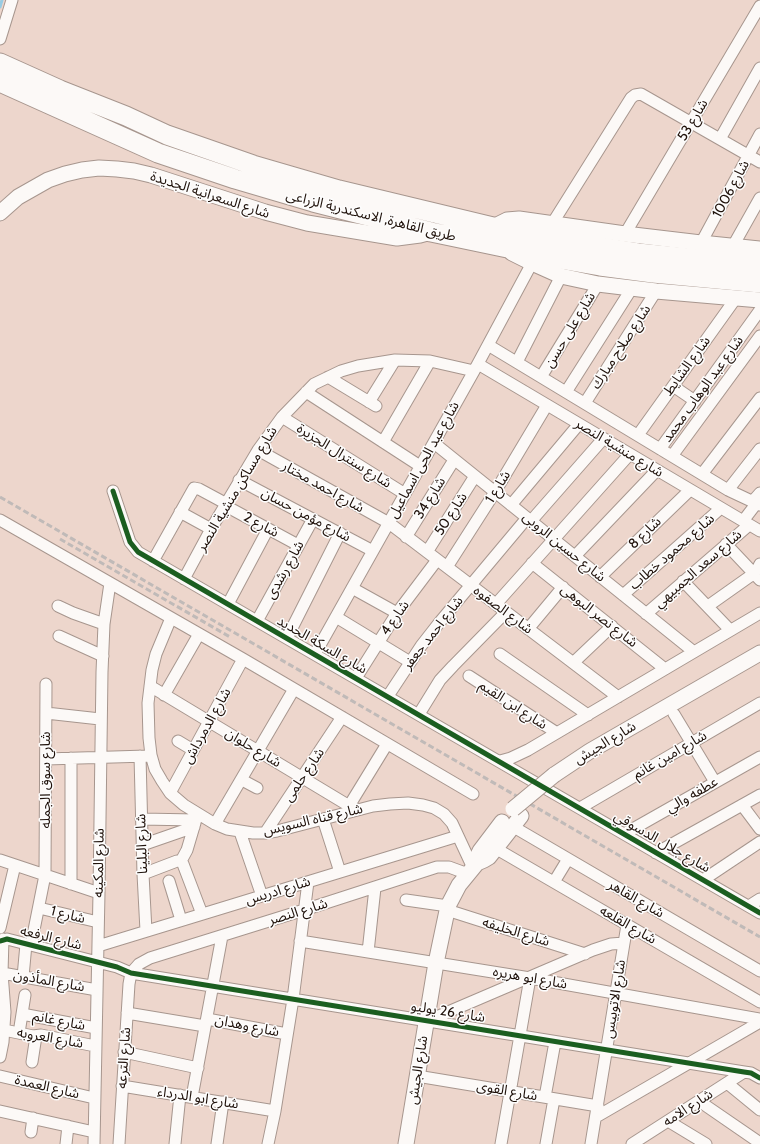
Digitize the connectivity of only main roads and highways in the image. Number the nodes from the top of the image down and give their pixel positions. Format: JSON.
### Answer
{"nodes":[{"id":1,"x":0,"y":63,"type":"edge"},
{"id":2,"x":0,"y":82,"type":"edge"},
{"id":3,"x":0,"y":213,"type":"edge"},
{"id":4,"x":492,"y":227,"type":"junction"},
{"id":5,"x":431,"y":232,"type":"junction"},
{"id":6,"x":503,"y":247,"type":"junction"},
{"id":7,"x":760,"y":248,"type":"edge"},
{"id":8,"x":760,"y":265,"type":"edge"},
{"id":9,"x":760,"y":283,"type":"edge"},
{"id":10,"x":760,"y":300,"type":"edge"},
{"id":11,"x":760,"y":653,"type":"edge"},
{"id":12,"x":760,"y":664,"type":"edge"},
{"id":13,"x":556,"y":782,"type":"junction"},
{"id":14,"x":515,"y":817,"type":"junction"},
{"id":15,"x":472,"y":868,"type":"junction"},
{"id":16,"x":406,"y":1144,"type":"edge"}],
"edges":[{"from":1,"to":4,"type":"highway","name":"طريق القاهرة, الاسكندرية الزراعى"},
{"from":2,"to":5,"type":"highway","name":"طريق القاهرة, الاسكندرية الزراعى"},
{"from":3,"to":5,"type":"main road","name":"شارع السعرانية الجديدة"},
{"from":4,"to":7,"type":"main road"},
{"from":4,"to":8,"type":"highway","name":"طريق القاهرة, الاسكندرية الزراعى"},
{"from":5,"to":6,"type":"highway","name":"طريق القاهرة, الاسكندرية الزراعى"},
{"from":6,"to":9,"type":"highway","name":"طريق القاهرة, الاسكندرية الزراعى"},
{"from":6,"to":10,"type":"main road"},
{"from":11,"to":13,"type":"main road","name":"شارع الجيش"},
{"from":12,"to":13,"type":"main road","name":"شارع الجيش"},
{"from":13,"to":14,"type":"main road","name":"شارع الجيش"},
{"from":14,"to":15,"type":"main road","name":"شارع الجيش"},
{"from":14,"to":15,"type":"main road","name":"شارع الجيش"},
{"from":15,"to":16,"type":"main road","name":"شارع الجيش"}]}
